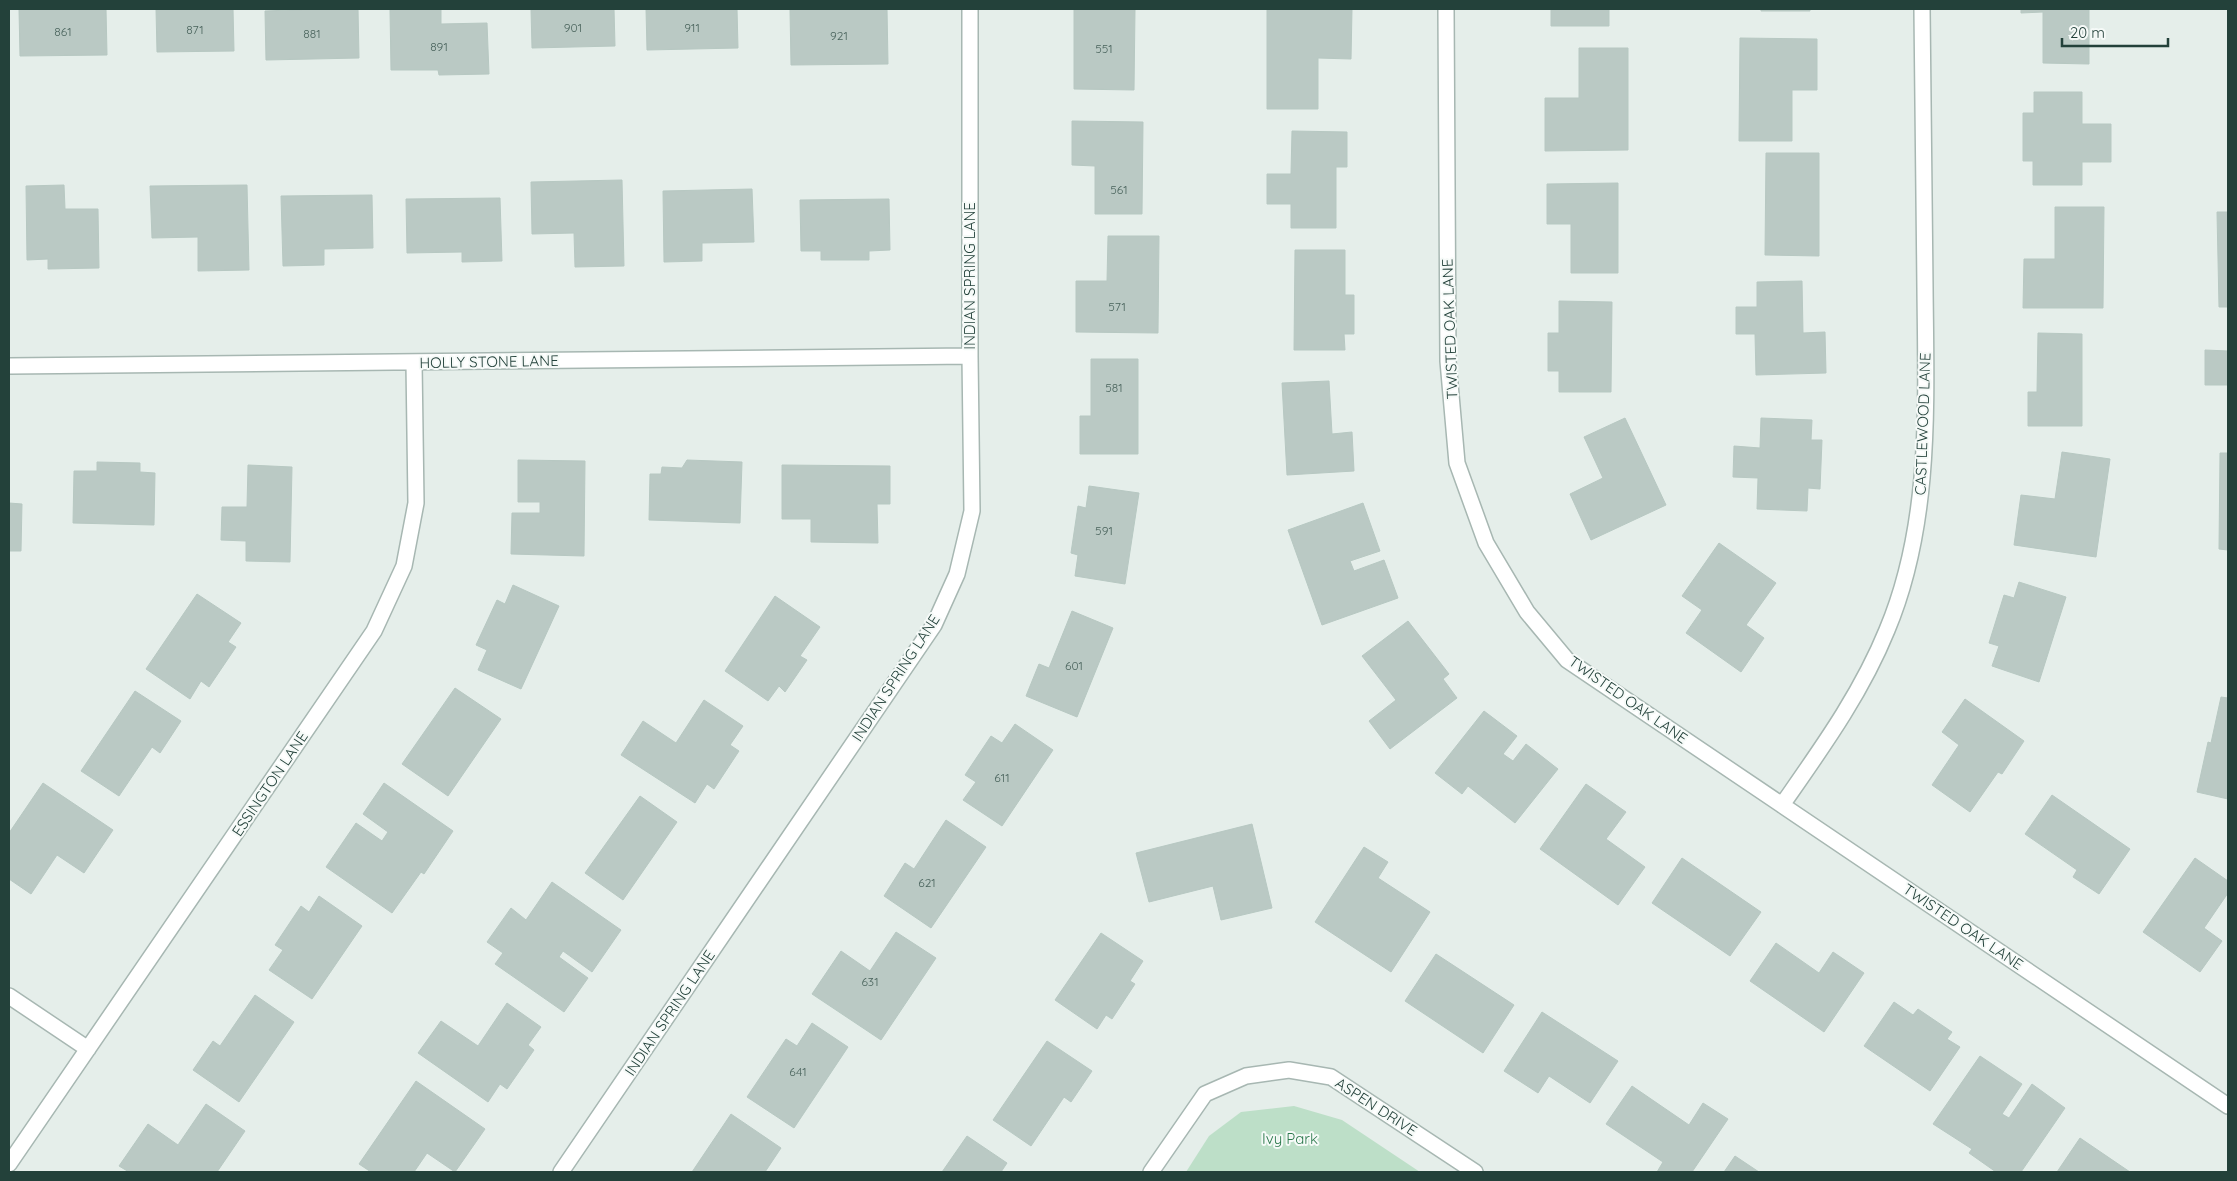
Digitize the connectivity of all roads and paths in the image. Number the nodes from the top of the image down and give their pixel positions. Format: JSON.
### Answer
{"nodes":[{"id":1,"x":970,"y":9,"type":"edge"},
{"id":2,"x":1446,"y":9,"type":"edge"},
{"id":3,"x":1922,"y":9,"type":"edge"},
{"id":4,"x":970,"y":356,"type":"junction"},
{"id":5,"x":414,"y":363,"type":"junction"},
{"id":6,"x":9,"y":366,"type":"edge"},
{"id":7,"x":1782,"y":806,"type":"junction"},
{"id":8,"x":9,"y":996,"type":"edge"},
{"id":9,"x":88,"y":1049,"type":"junction"},
{"id":10,"x":2228,"y":1106,"type":"edge"},
{"id":11,"x":9,"y":1164,"type":"edge"},
{"id":12,"x":1154,"y":1168,"type":"edge"},
{"id":13,"x":561,"y":1172,"type":"edge"},
{"id":14,"x":1475,"y":1172,"type":"edge"}],
"edges":[{"from":1,"to":4,"type":"street","name":"INDIAN SPRING LANE"},
{"from":2,"to":7,"type":"street","name":"TWISTED OAK LANE"},
{"from":3,"to":7,"type":"street","name":"CASTLEWOOD LANE"},
{"from":4,"to":5,"type":"street","name":"HOLLY STONE LANE"},
{"from":4,"to":13,"type":"street","name":"INDIAN SPRING LANE"},
{"from":5,"to":6,"type":"street","name":"HOLLY STONE LANE"},
{"from":5,"to":9,"type":"street","name":"ESSINGTON LANE"},
{"from":7,"to":10,"type":"street","name":"TWISTED OAK LANE"},
{"from":8,"to":9,"type":"street"},
{"from":9,"to":11,"type":"street","name":"ESSINGTON LANE"},
{"from":12,"to":14,"type":"street","name":"ASPEN DRIVE"}]}
